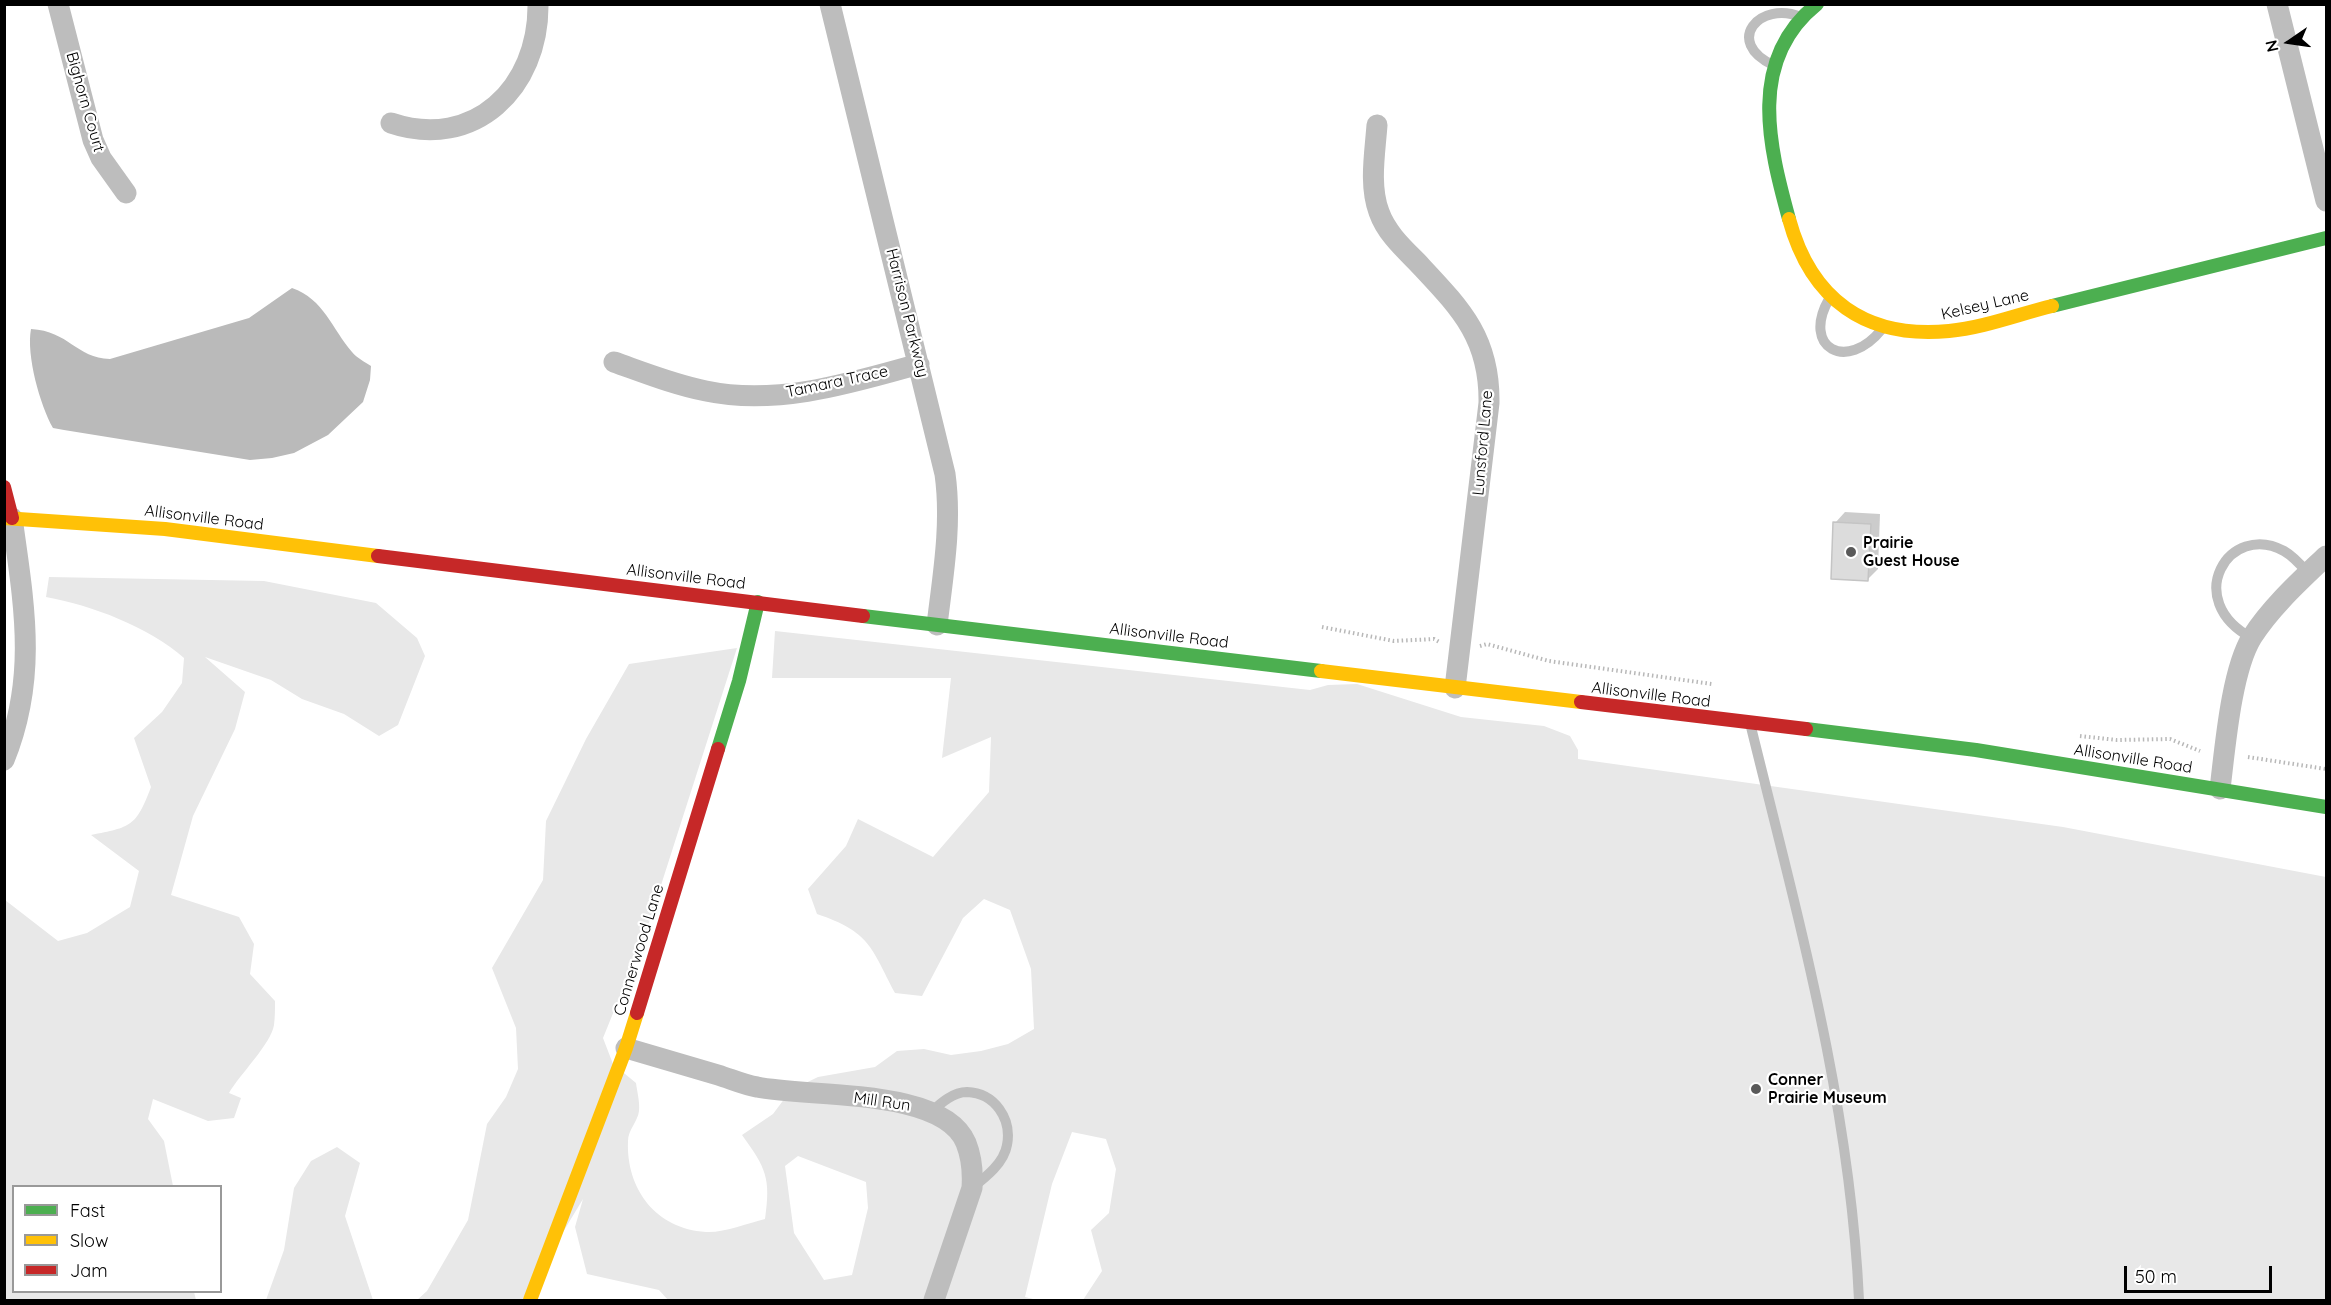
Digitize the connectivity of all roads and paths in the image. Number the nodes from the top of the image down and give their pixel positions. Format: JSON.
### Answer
{"nodes":[{"id":1,"x":58,"y":4,"type":"edge"},
{"id":2,"x":537,"y":4,"type":"edge"},
{"id":3,"x":830,"y":4,"type":"edge"},
{"id":4,"x":1817,"y":4,"type":"edge"},
{"id":5,"x":2277,"y":4,"type":"edge"},
{"id":6,"x":1801,"y":17,"type":"junction"},
{"id":7,"x":1773,"y":65,"type":"junction"},
{"id":8,"x":391,"y":123,"type":"dead end"},
{"id":9,"x":1377,"y":125,"type":"dead end"},
{"id":10,"x":126,"y":193,"type":"dead end"},
{"id":11,"x":2326,"y":201,"type":"edge"},
{"id":12,"x":2326,"y":238,"type":"edge"},
{"id":13,"x":1830,"y":298,"type":"junction"},
{"id":14,"x":1882,"y":329,"type":"junction"},
{"id":15,"x":614,"y":362,"type":"dead end"},
{"id":16,"x":919,"y":364,"type":"junction"},
{"id":17,"x":4,"y":487,"type":"edge"},
{"id":18,"x":8,"y":518,"type":"edge"},
{"id":19,"x":2326,"y":556,"type":"edge"},
{"id":20,"x":2308,"y":573,"type":"junction"},
{"id":21,"x":758,"y":602,"type":"junction"},
{"id":22,"x":937,"y":625,"type":"junction"},
{"id":23,"x":1322,"y":627,"type":"dead end"},
{"id":24,"x":2252,"y":638,"type":"junction"},
{"id":25,"x":1442,"y":644,"type":"dead end"},
{"id":26,"x":1479,"y":646,"type":"dead end"},
{"id":27,"x":1712,"y":684,"type":"dead end"},
{"id":28,"x":1455,"y":688,"type":"junction"},
{"id":29,"x":1750,"y":724,"type":"junction"},
{"id":30,"x":2080,"y":736,"type":"dead end"},
{"id":31,"x":2200,"y":751,"type":"dead end"},
{"id":32,"x":2248,"y":757,"type":"dead end"},
{"id":33,"x":4,"y":760,"type":"edge"},
{"id":34,"x":2326,"y":769,"type":"edge"},
{"id":35,"x":2220,"y":789,"type":"junction"},
{"id":36,"x":2326,"y":807,"type":"edge"},
{"id":37,"x":626,"y":1048,"type":"junction"},
{"id":38,"x":931,"y":1112,"type":"junction"},
{"id":39,"x":972,"y":1188,"type":"junction"},
{"id":40,"x":530,"y":1300,"type":"edge"},
{"id":41,"x":934,"y":1300,"type":"edge"},
{"id":42,"x":1859,"y":1300,"type":"edge"}],
"edges":[{"from":1,"to":10,"type":"street","name":"Bighorn Court"},
{"from":2,"to":8,"type":"street"},
{"from":3,"to":16,"type":"street","name":"Harrison Parkway"},
{"from":4,"to":6,"type":"main road","name":"Kelsey Lane"},
{"from":5,"to":11,"type":"street"},
{"from":6,"to":7,"type":"main road","name":"Kelsey Lane"},
{"from":6,"to":7,"type":"lane"},
{"from":7,"to":13,"type":"main road","name":"Kelsey Lane"},
{"from":9,"to":28,"type":"street","name":"Lunsford Lane"},
{"from":12,"to":14,"type":"main road","name":"Kelsey Lane"},
{"from":13,"to":14,"type":"main road","name":"Kelsey Lane"},
{"from":13,"to":14,"type":"lane"},
{"from":15,"to":16,"type":"street","name":"Tamara Trace"},
{"from":16,"to":22,"type":"street","name":"Harrison Parkway"},
{"from":17,"to":18,"type":"main road"},
{"from":18,"to":21,"type":"main road","name":"Allisonville Road"},
{"from":18,"to":33,"type":"street"},
{"from":19,"to":20,"type":"street"},
{"from":20,"to":24,"type":"street"},
{"from":20,"to":24,"type":"lane"},
{"from":21,"to":22,"type":"main road","name":"Allisonville Road"},
{"from":21,"to":37,"type":"main road","name":"Connerwood Lane"},
{"from":22,"to":28,"type":"main road","name":"Allisonville Road"},
{"from":23,"to":25,"type":"path"},
{"from":24,"to":35,"type":"street"},
{"from":26,"to":27,"type":"path"},
{"from":28,"to":29,"type":"main road","name":"Allisonville Road"},
{"from":29,"to":35,"type":"main road","name":"Allisonville Road"},
{"from":29,"to":42,"type":"lane"},
{"from":30,"to":31,"type":"path"},
{"from":32,"to":34,"type":"path"},
{"from":35,"to":36,"type":"main road","name":"Allisonville Road"},
{"from":37,"to":38,"type":"street","name":"Mill Run"},
{"from":37,"to":40,"type":"main road","name":"Connerwood Lane"},
{"from":38,"to":39,"type":"street","name":"Mill Run"},
{"from":38,"to":39,"type":"lane"},
{"from":39,"to":41,"type":"street","name":"Mill Run"}]}
